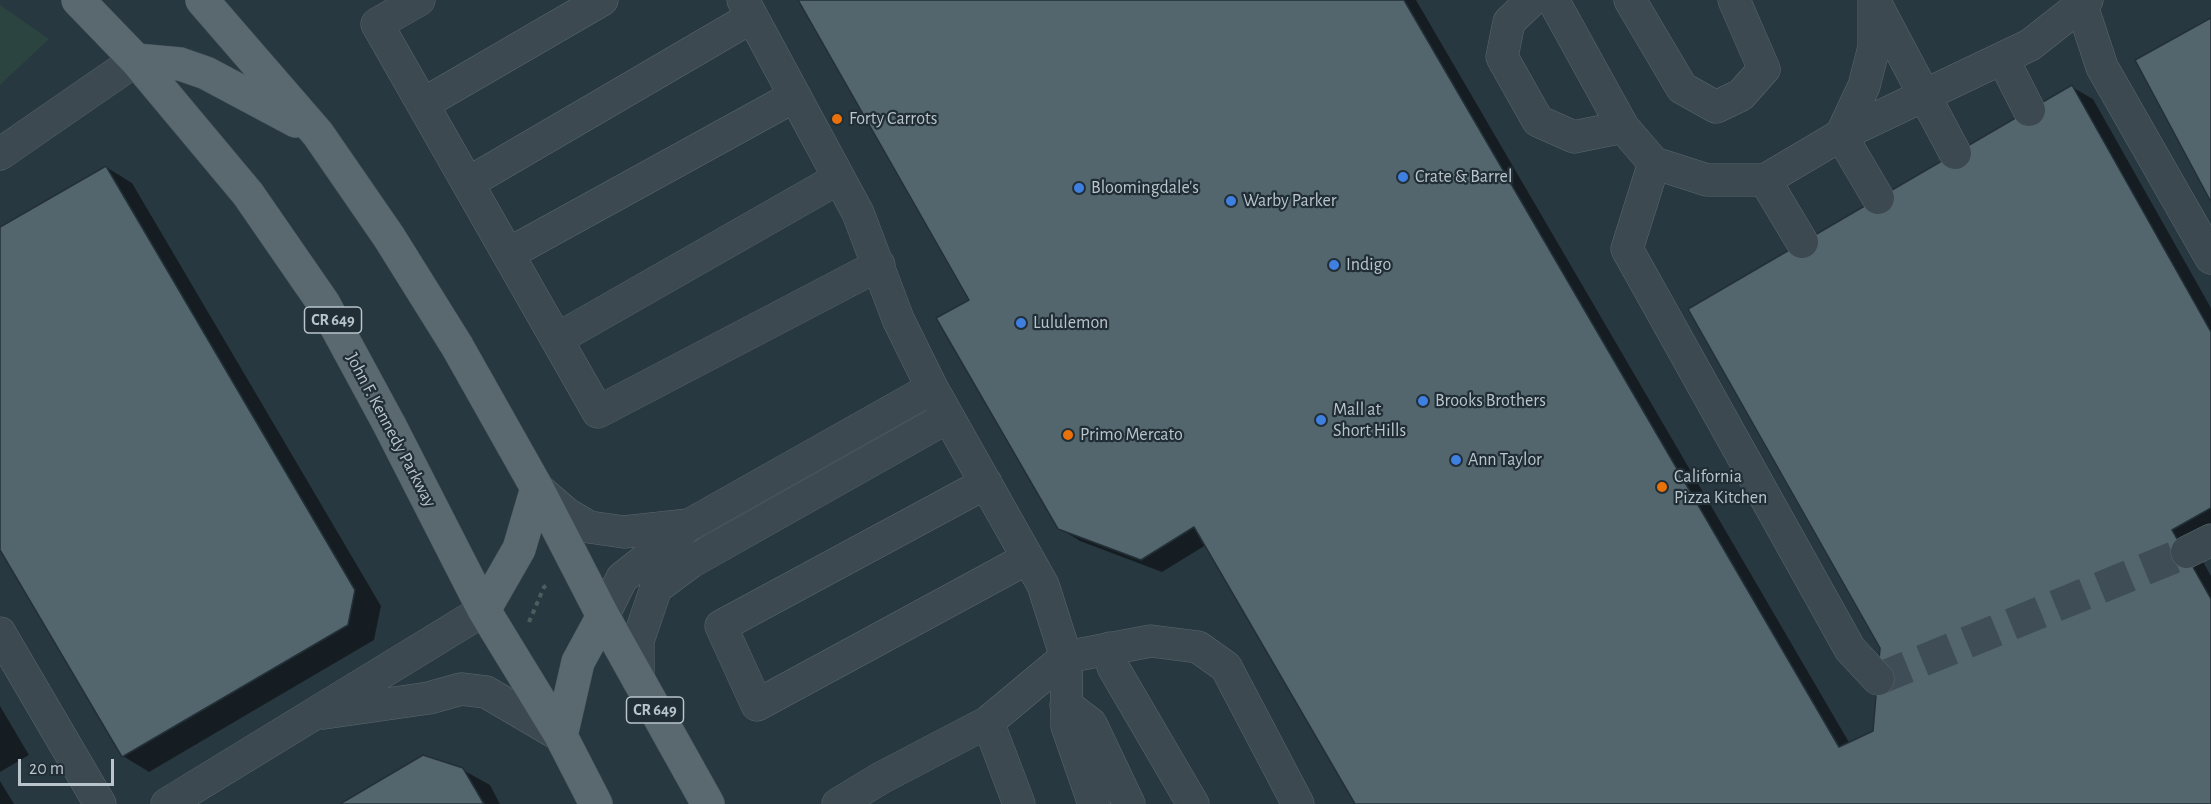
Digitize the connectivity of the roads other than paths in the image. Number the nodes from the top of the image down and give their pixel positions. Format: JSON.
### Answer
{"nodes":[{"id":1,"x":78,"y":0,"type":"edge"},
{"id":2,"x":202,"y":0,"type":"edge"},
{"id":3,"x":419,"y":0,"type":"edge"},
{"id":4,"x":602,"y":0,"type":"edge"},
{"id":5,"x":1532,"y":0,"type":"edge"},
{"id":6,"x":1553,"y":0,"type":"edge"},
{"id":7,"x":1630,"y":0,"type":"edge"},
{"id":8,"x":1734,"y":0,"type":"edge"},
{"id":9,"x":1874,"y":0,"type":"edge"},
{"id":10,"x":2084,"y":2,"type":"edge"},
{"id":11,"x":748,"y":9,"type":"edge"},
{"id":12,"x":2003,"y":59,"type":"junction"},
{"id":13,"x":136,"y":60,"type":"junction"},
{"id":14,"x":795,"y":96,"type":"junction"},
{"id":15,"x":1926,"y":97,"type":"junction"},
{"id":16,"x":423,"y":104,"type":"junction"},
{"id":17,"x":2029,"y":110,"type":"dead end"},
{"id":18,"x":1623,"y":127,"type":"junction"},
{"id":19,"x":318,"y":134,"type":"junction"},
{"id":20,"x":1841,"y":135,"type":"junction"},
{"id":21,"x":1955,"y":153,"type":"dead end"},
{"id":22,"x":0,"y":154,"type":"edge"},
{"id":23,"x":1654,"y":163,"type":"junction"},
{"id":24,"x":839,"y":178,"type":"junction"},
{"id":25,"x":1765,"y":180,"type":"junction"},
{"id":26,"x":468,"y":183,"type":"junction"},
{"id":27,"x":1878,"y":198,"type":"dead end"},
{"id":28,"x":1802,"y":242,"type":"dead end"},
{"id":29,"x":508,"y":254,"type":"junction"},
{"id":30,"x":2211,"y":258,"type":"edge"},
{"id":31,"x":879,"y":265,"type":"junction"},
{"id":32,"x":557,"y":339,"type":"junction"},
{"id":33,"x":932,"y":388,"type":"junction"},
{"id":34,"x":948,"y":417,"type":"junction"},
{"id":35,"x":986,"y":483,"type":"junction"},
{"id":36,"x":537,"y":488,"type":"junction"},
{"id":37,"x":689,"y":525,"type":"junction"},
{"id":38,"x":1028,"y":558,"type":"junction"},
{"id":39,"x":484,"y":610,"type":"junction"},
{"id":40,"x":603,"y":616,"type":"junction"},
{"id":41,"x":0,"y":633,"type":"edge"},
{"id":42,"x":1110,"y":648,"type":"junction"},
{"id":43,"x":1066,"y":657,"type":"junction"},
{"id":44,"x":1878,"y":679,"type":"dead end"},
{"id":45,"x":638,"y":680,"type":"junction"},
{"id":46,"x":1066,"y":705,"type":"junction"},
{"id":47,"x":311,"y":715,"type":"junction"},
{"id":48,"x":988,"y":722,"type":"junction"},
{"id":49,"x":561,"y":736,"type":"junction"},
{"id":50,"x":100,"y":804,"type":"edge"},
{"id":51,"x":167,"y":804,"type":"edge"},
{"id":52,"x":596,"y":804,"type":"edge"},
{"id":53,"x":708,"y":804,"type":"edge"},
{"id":54,"x":838,"y":804,"type":"edge"},
{"id":55,"x":1019,"y":804,"type":"edge"},
{"id":56,"x":1094,"y":804,"type":"edge"},
{"id":57,"x":1129,"y":804,"type":"edge"},
{"id":58,"x":1193,"y":804,"type":"edge"},
{"id":59,"x":1298,"y":804,"type":"edge"}],
"edges":[{"from":1,"to":13,"type":"main road","name":"John F. Kennedy Parkway","number":"CR 649"},
{"from":2,"to":19,"type":"main road","number":"CR 649"},
{"from":3,"to":16,"type":"lane"},
{"from":4,"to":16,"type":"lane"},
{"from":5,"to":18,"type":"lane"},
{"from":6,"to":18,"type":"lane"},
{"from":7,"to":8,"type":"lane"},
{"from":9,"to":15,"type":"lane"},
{"from":9,"to":20,"type":"lane"},
{"from":10,"to":12,"type":"lane"},
{"from":10,"to":30,"type":"lane"},
{"from":11,"to":14,"type":"lane"},
{"from":11,"to":26,"type":"lane"},
{"from":12,"to":15,"type":"lane"},
{"from":12,"to":17,"type":"lane"},
{"from":13,"to":19,"type":"main road"},
{"from":13,"to":22,"type":"lane"},
{"from":13,"to":39,"type":"main road","name":"John F. Kennedy Parkway","number":"CR 649"},
{"from":14,"to":24,"type":"lane"},
{"from":14,"to":29,"type":"lane"},
{"from":15,"to":20,"type":"lane"},
{"from":15,"to":21,"type":"lane"},
{"from":16,"to":26,"type":"lane"},
{"from":18,"to":23,"type":"lane"},
{"from":19,"to":36,"type":"main road","number":"CR 649"},
{"from":20,"to":25,"type":"lane"},
{"from":20,"to":27,"type":"lane"},
{"from":23,"to":25,"type":"lane"},
{"from":23,"to":44,"type":"lane"},
{"from":24,"to":31,"type":"lane"},
{"from":24,"to":32,"type":"lane"},
{"from":25,"to":28,"type":"lane"},
{"from":26,"to":29,"type":"lane"},
{"from":29,"to":32,"type":"lane"},
{"from":31,"to":32,"type":"lane"},
{"from":31,"to":33,"type":"lane"},
{"from":33,"to":34,"type":"lane"},
{"from":33,"to":37,"type":"lane"},
{"from":34,"to":35,"type":"lane"},
{"from":34,"to":45,"type":"lane"},
{"from":35,"to":38,"type":"lane"},
{"from":35,"to":38,"type":"lane"},
{"from":36,"to":37,"type":"lane"},
{"from":36,"to":39,"type":"main road"},
{"from":36,"to":40,"type":"main road","number":"CR 649"},
{"from":37,"to":40,"type":"lane"},
{"from":38,"to":43,"type":"lane"},
{"from":39,"to":47,"type":"lane"},
{"from":39,"to":49,"type":"main road","name":"John F. Kennedy Parkway","number":"CR 649"},
{"from":40,"to":45,"type":"main road","number":"CR 649"},
{"from":40,"to":49,"type":"main road"},
{"from":41,"to":50,"type":"lane"},
{"from":42,"to":43,"type":"lane"},
{"from":42,"to":58,"type":"lane"},
{"from":42,"to":59,"type":"lane"},
{"from":43,"to":46,"type":"lane"},
{"from":43,"to":48,"type":"lane"},
{"from":45,"to":53,"type":"main road","number":"CR 649"},
{"from":46,"to":56,"type":"lane"},
{"from":46,"to":57,"type":"lane"},
{"from":47,"to":49,"type":"lane"},
{"from":47,"to":51,"type":"lane"},
{"from":48,"to":54,"type":"lane"},
{"from":48,"to":55,"type":"lane"},
{"from":49,"to":52,"type":"main road","name":"John F. Kennedy Parkway","number":"CR 649"}]}
